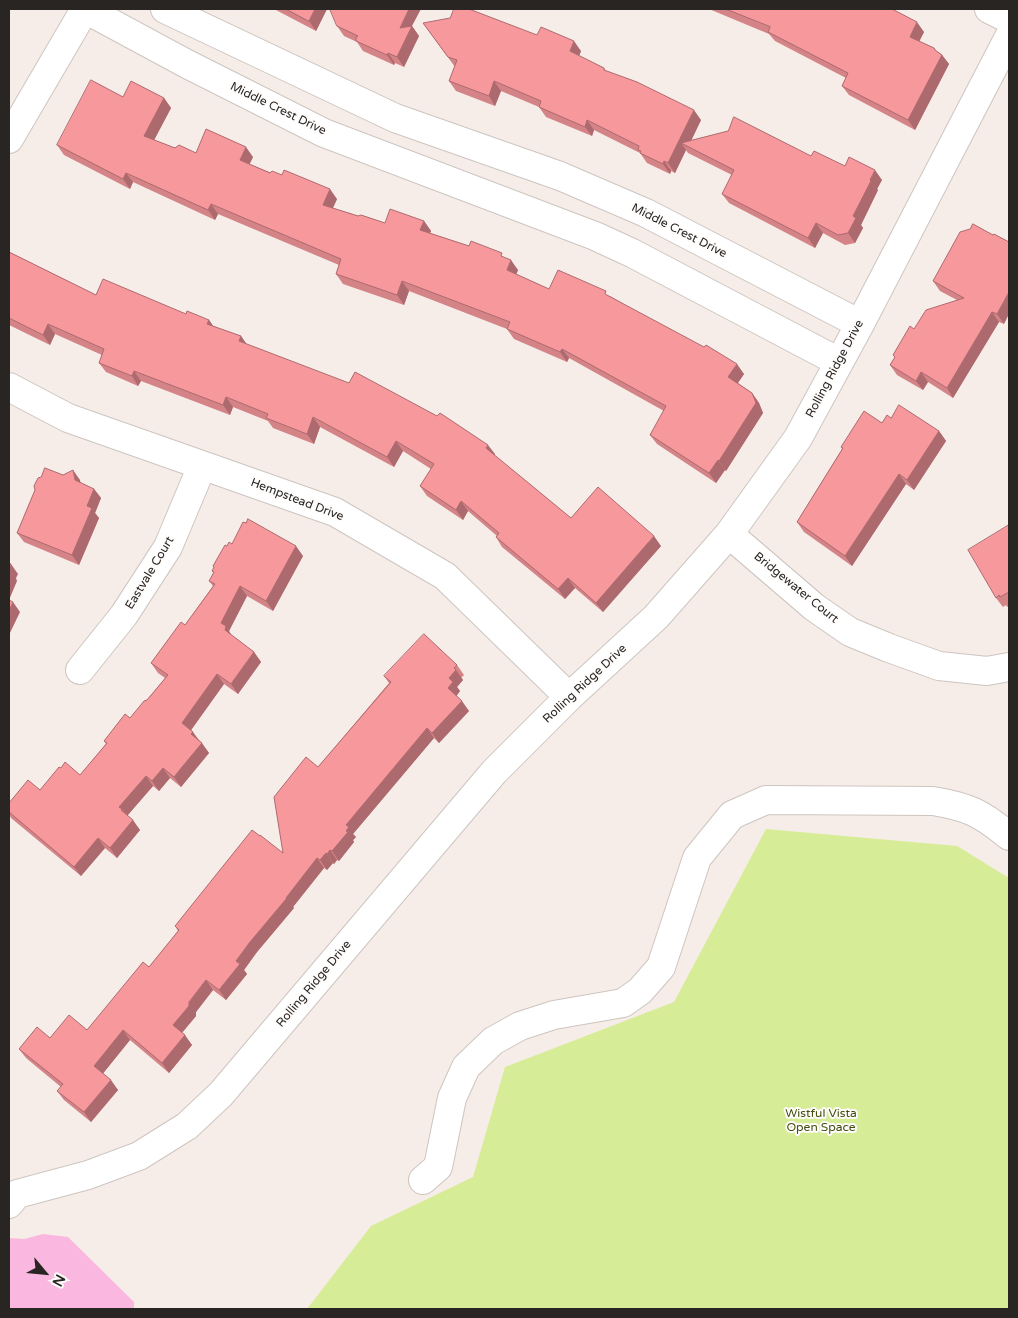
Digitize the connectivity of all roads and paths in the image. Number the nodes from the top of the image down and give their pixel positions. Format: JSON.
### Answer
{"nodes":[{"id":1,"x":85,"y":9,"type":"edge"},
{"id":2,"x":165,"y":9,"type":"edge"},
{"id":3,"x":989,"y":9,"type":"edge"},
{"id":4,"x":1009,"y":19,"type":"edge"},
{"id":5,"x":1009,"y":37,"type":"edge"},
{"id":6,"x":9,"y":139,"type":"edge"},
{"id":7,"x":492,"y":152,"type":"junction"},
{"id":8,"x":479,"y":192,"type":"junction"},
{"id":9,"x":860,"y":324,"type":"junction"},
{"id":10,"x":839,"y":362,"type":"junction"},
{"id":11,"x":9,"y":387,"type":"edge"},
{"id":12,"x":202,"y":466,"type":"junction"},
{"id":13,"x":730,"y":534,"type":"junction"},
{"id":14,"x":1009,"y":667,"type":"edge"},
{"id":15,"x":80,"y":670,"type":"dead end"},
{"id":16,"x":569,"y":697,"type":"junction"},
{"id":17,"x":1009,"y":836,"type":"edge"},
{"id":18,"x":423,"y":1180,"type":"dead end"},
{"id":19,"x":13,"y":1200,"type":"edge"}],
"edges":[{"from":1,"to":6,"type":"street"},
{"from":1,"to":8,"type":"street","name":"Middle Crest Drive"},
{"from":2,"to":7,"type":"street","name":"Middle Crest Drive"},
{"from":3,"to":4,"type":"street"},
{"from":5,"to":9,"type":"street","name":"Rolling Ridge Drive"},
{"from":7,"to":8,"type":"street"},
{"from":7,"to":9,"type":"street","name":"Middle Crest Drive"},
{"from":8,"to":10,"type":"street","name":"Middle Crest Drive"},
{"from":9,"to":10,"type":"street","name":"Rolling Ridge Drive"},
{"from":10,"to":13,"type":"street","name":"Rolling Ridge Drive"},
{"from":11,"to":12,"type":"street","name":"Hempstead Drive"},
{"from":12,"to":15,"type":"street","name":"Eastvale Court"},
{"from":12,"to":16,"type":"street","name":"Hempstead Drive"},
{"from":13,"to":14,"type":"street","name":"Bridgewater Court"},
{"from":13,"to":16,"type":"street","name":"Rolling Ridge Drive"},
{"from":16,"to":19,"type":"street","name":"Rolling Ridge Drive"},
{"from":17,"to":18,"type":"street"}]}
